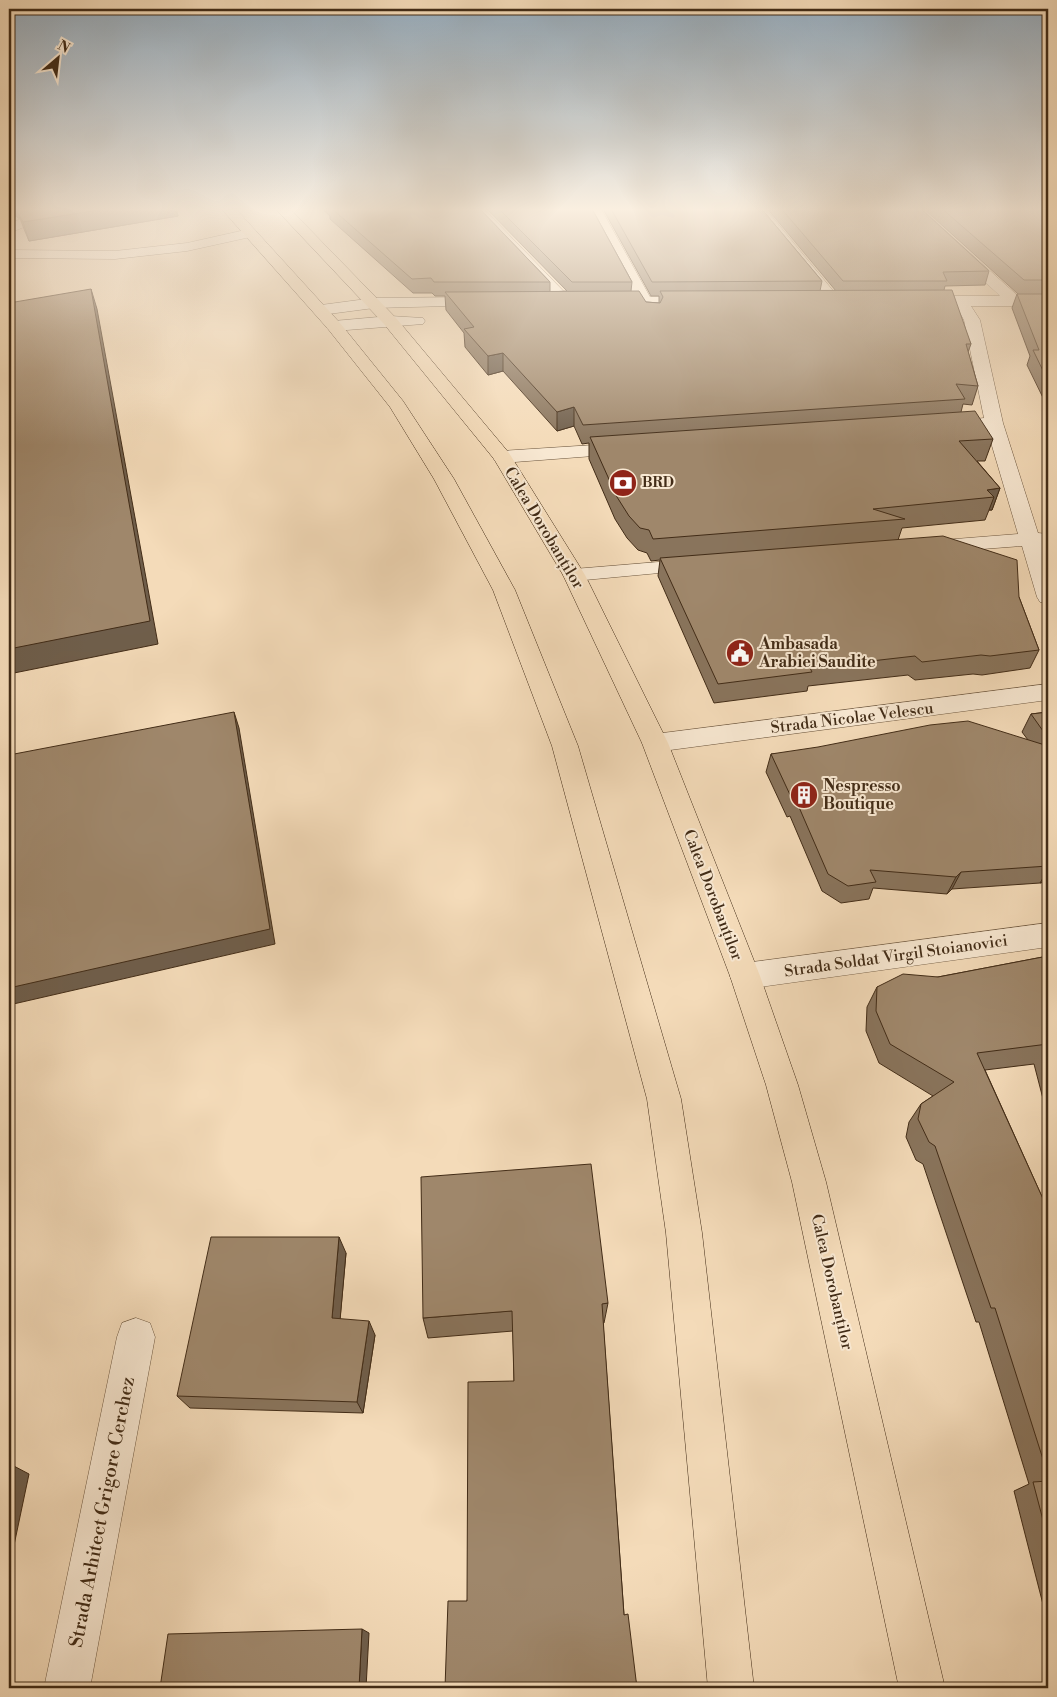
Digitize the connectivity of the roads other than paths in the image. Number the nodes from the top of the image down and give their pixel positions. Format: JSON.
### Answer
{"nodes":[{"id":1,"x":299,"y":286,"type":"edge"},
{"id":2,"x":358,"y":286,"type":"edge"},
{"id":3,"x":555,"y":286,"type":"edge"},
{"id":4,"x":637,"y":286,"type":"edge"},
{"id":5,"x":826,"y":286,"type":"edge"},
{"id":6,"x":998,"y":286,"type":"edge"},
{"id":7,"x":815,"y":301,"type":"edge"},
{"id":8,"x":903,"y":301,"type":"edge"},
{"id":9,"x":961,"y":301,"type":"junction"},
{"id":10,"x":1014,"y":301,"type":"junction"},
{"id":11,"x":1048,"y":301,"type":"edge"},
{"id":12,"x":500,"y":302,"type":"edge"},
{"id":13,"x":547,"y":302,"type":"edge"},
{"id":14,"x":596,"y":302,"type":"edge"},
{"id":15,"x":646,"y":302,"type":"junction"},
{"id":16,"x":716,"y":302,"type":"edge"},
{"id":17,"x":374,"y":303,"type":"junction"},
{"id":18,"x":328,"y":318,"type":"junction"},
{"id":19,"x":634,"y":320,"type":"edge"},
{"id":20,"x":952,"y":320,"type":"edge"},
{"id":21,"x":972,"y":320,"type":"junction"},
{"id":22,"x":991,"y":320,"type":"dead end"},
{"id":23,"x":390,"y":321,"type":"junction"},
{"id":24,"x":433,"y":321,"type":"dead end"},
{"id":25,"x":994,"y":423,"type":"junction"},
{"id":26,"x":925,"y":428,"type":"edge"},
{"id":27,"x":642,"y":448,"type":"edge"},
{"id":28,"x":502,"y":457,"type":"junction"},
{"id":29,"x":1040,"y":540,"type":"edge"},
{"id":30,"x":912,"y":548,"type":"edge"},
{"id":31,"x":713,"y":564,"type":"edge"},
{"id":32,"x":574,"y":575,"type":"junction"},
{"id":33,"x":1048,"y":597,"type":"edge"},
{"id":34,"x":1048,"y":692,"type":"edge"},
{"id":35,"x":655,"y":743,"type":"junction"},
{"id":36,"x":1048,"y":935,"type":"edge"},
{"id":37,"x":745,"y":976,"type":"junction"},
{"id":38,"x":136,"y":1337,"type":"dead end"},
{"id":39,"x":67,"y":1688,"type":"edge"},
{"id":40,"x":731,"y":1688,"type":"edge"},
{"id":41,"x":922,"y":1688,"type":"edge"}],
"edges":[{"from":1,"to":18,"type":"main road"},
{"from":2,"to":17,"type":"main road","name":"Calea Dorobanților"},
{"from":3,"to":13,"type":"street"},
{"from":4,"to":15,"type":"street"},
{"from":5,"to":7,"type":"street"},
{"from":6,"to":10,"type":"street"},
{"from":8,"to":9,"type":"street"},
{"from":9,"to":10,"type":"street"},
{"from":9,"to":21,"type":"street"},
{"from":10,"to":11,"type":"street"},
{"from":12,"to":17,"type":"street"},
{"from":14,"to":15,"type":"street"},
{"from":15,"to":16,"type":"street"},
{"from":15,"to":19,"type":"street"},
{"from":17,"to":18,"type":"street"},
{"from":17,"to":23,"type":"main road","name":"Calea Dorobanților"},
{"from":18,"to":23,"type":"street"},
{"from":18,"to":40,"type":"main road"},
{"from":20,"to":21,"type":"street"},
{"from":21,"to":22,"type":"street"},
{"from":21,"to":25,"type":"street"},
{"from":23,"to":24,"type":"street"},
{"from":23,"to":28,"type":"main road","name":"Calea Dorobanților"},
{"from":25,"to":26,"type":"street"},
{"from":25,"to":29,"type":"street"},
{"from":27,"to":28,"type":"street"},
{"from":28,"to":32,"type":"main road","name":"Calea Dorobanților"},
{"from":29,"to":30,"type":"street"},
{"from":29,"to":33,"type":"street"},
{"from":31,"to":32,"type":"street"},
{"from":32,"to":35,"type":"main road","name":"Calea Dorobanților"},
{"from":34,"to":35,"type":"street","name":"Strada Nicolae Velescu"},
{"from":35,"to":37,"type":"main road","name":"Calea Dorobanților"},
{"from":36,"to":37,"type":"street","name":"Strada Soldat Virgil Stoianovici"},
{"from":37,"to":41,"type":"main road","name":"Calea Dorobanților"},
{"from":38,"to":39,"type":"street","name":"Strada Arhitect Grigore Cerchez"}]}
